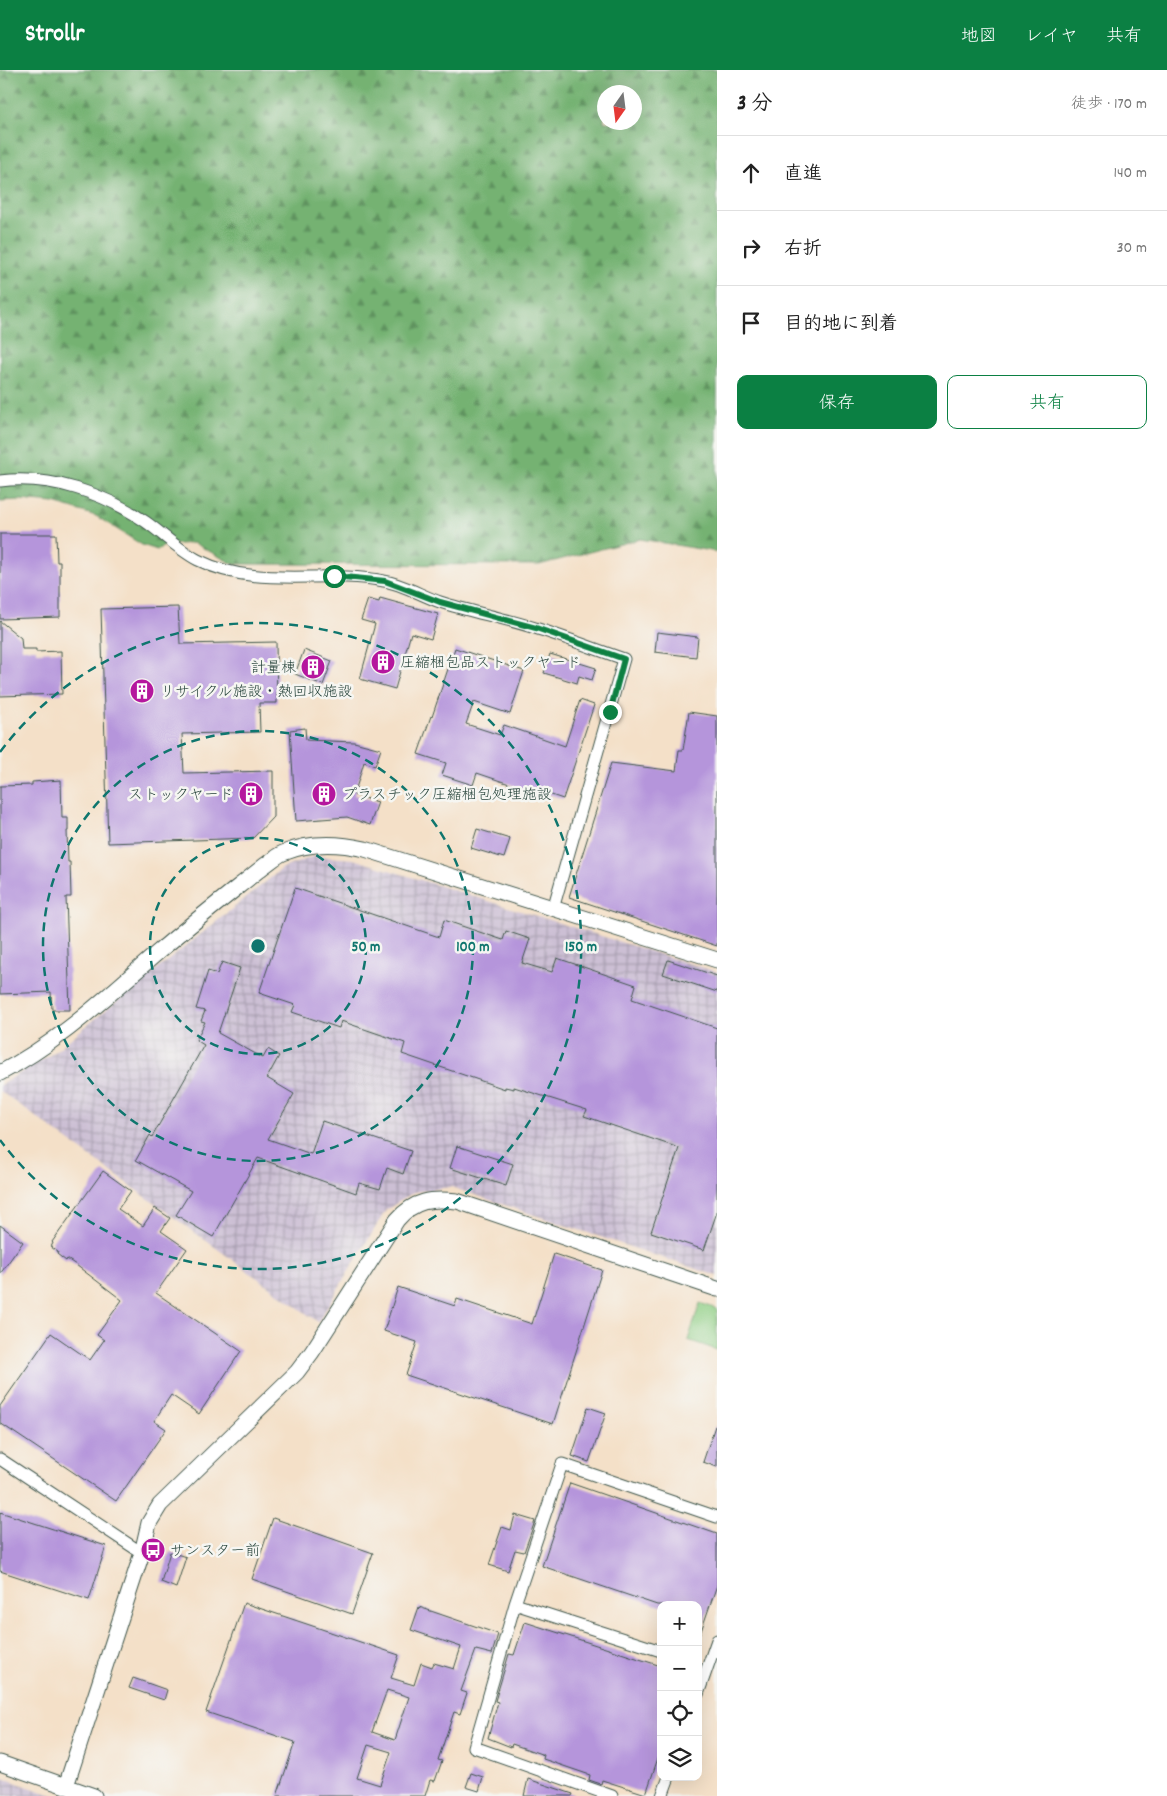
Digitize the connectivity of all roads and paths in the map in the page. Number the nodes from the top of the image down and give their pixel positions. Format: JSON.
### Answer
{"nodes":[{"id":1,"x":0,"y":480,"type":"edge"},
{"id":2,"x":553,"y":908,"type":"junction"},
{"id":3,"x":717,"y":960,"type":"edge"},
{"id":4,"x":0,"y":1073,"type":"edge"},
{"id":5,"x":717,"y":1289,"type":"edge"},
{"id":6,"x":0,"y":1458,"type":"edge"},
{"id":7,"x":717,"y":1516,"type":"edge"},
{"id":8,"x":142,"y":1553,"type":"junction"},
{"id":9,"x":515,"y":1604,"type":"junction"},
{"id":10,"x":717,"y":1640,"type":"edge"},
{"id":11,"x":657,"y":1649,"type":"edge"},
{"id":12,"x":703,"y":1664,"type":"edge"},
{"id":13,"x":698,"y":1691,"type":"edge"},
{"id":14,"x":0,"y":1763,"type":"edge"},
{"id":15,"x":668,"y":1781,"type":"edge"},
{"id":16,"x":66,"y":1786,"type":"junction"},
{"id":17,"x":94,"y":1796,"type":"edge"},
{"id":18,"x":612,"y":1796,"type":"edge"},
{"id":19,"x":662,"y":1796,"type":"edge"}],
"edges":[{"from":1,"to":2,"type":"street"},
{"from":2,"to":3,"type":"street"},
{"from":2,"to":4,"type":"street"},
{"from":5,"to":8,"type":"street"},
{"from":6,"to":8,"type":"street"},
{"from":7,"to":9,"type":"street"},
{"from":8,"to":16,"type":"street"},
{"from":9,"to":11,"type":"street"},
{"from":9,"to":18,"type":"street"},
{"from":10,"to":12,"type":"street"},
{"from":12,"to":13,"type":"street"},
{"from":14,"to":16,"type":"street"},
{"from":15,"to":19,"type":"street"},
{"from":16,"to":17,"type":"street"}]}
